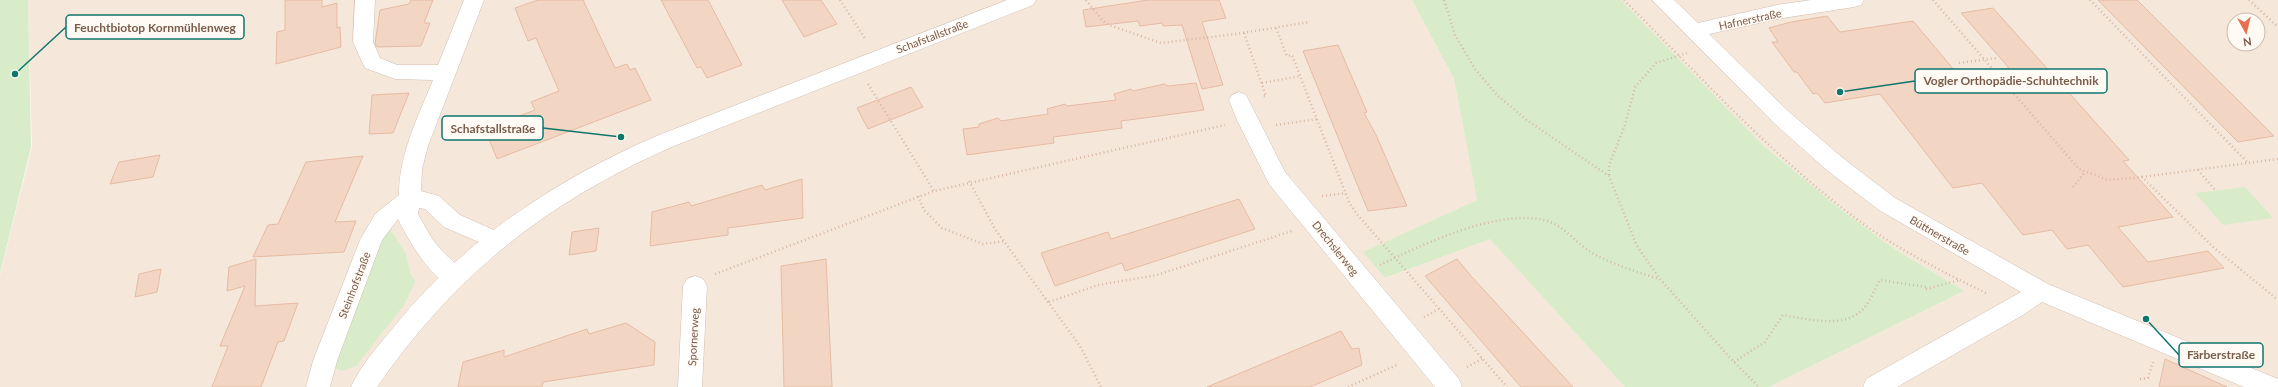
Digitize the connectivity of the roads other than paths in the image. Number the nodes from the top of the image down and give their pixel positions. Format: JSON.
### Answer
{"nodes":[{"id":1,"x":365,"y":0,"type":"edge"},
{"id":2,"x":474,"y":0,"type":"edge"},
{"id":3,"x":1026,"y":0,"type":"edge"},
{"id":4,"x":1662,"y":0,"type":"edge"},
{"id":5,"x":1854,"y":0,"type":"edge"},
{"id":6,"x":1694,"y":31,"type":"junction"},
{"id":7,"x":446,"y":73,"type":"junction"},
{"id":8,"x":1246,"y":116,"type":"road end"},
{"id":9,"x":411,"y":198,"type":"junction"},
{"id":10,"x":495,"y":240,"type":"junction"},
{"id":11,"x":455,"y":277,"type":"junction"},
{"id":12,"x":695,"y":286,"type":"road end"},
{"id":13,"x":2040,"y":291,"type":"junction"},
{"id":14,"x":318,"y":387,"type":"edge"},
{"id":15,"x":363,"y":387,"type":"edge"},
{"id":16,"x":690,"y":387,"type":"edge"},
{"id":17,"x":1450,"y":387,"type":"edge"},
{"id":18,"x":1874,"y":387,"type":"edge"},
{"id":19,"x":2271,"y":387,"type":"edge"}],
"edges":[{"from":1,"to":7,"type":"street"},
{"from":2,"to":7,"type":"street"},
{"from":3,"to":10,"type":"street","name":"Schafstallstraße"},
{"from":4,"to":6,"type":"street","name":"Büttnerstraße"},
{"from":5,"to":6,"type":"street","name":"Hafnerstraße"},
{"from":6,"to":13,"type":"street","name":"Büttnerstraße"},
{"from":7,"to":9,"type":"street"},
{"from":8,"to":17,"type":"street","name":"Drechslerweg"},
{"from":9,"to":10,"type":"street"},
{"from":9,"to":11,"type":"street"},
{"from":9,"to":14,"type":"street","name":"Steinhofstraße"},
{"from":10,"to":11,"type":"street"},
{"from":11,"to":15,"type":"street"},
{"from":12,"to":16,"type":"street","name":"Spornerweg"},
{"from":13,"to":18,"type":"street"},
{"from":13,"to":19,"type":"street","name":"Büttnerstraße"}]}
